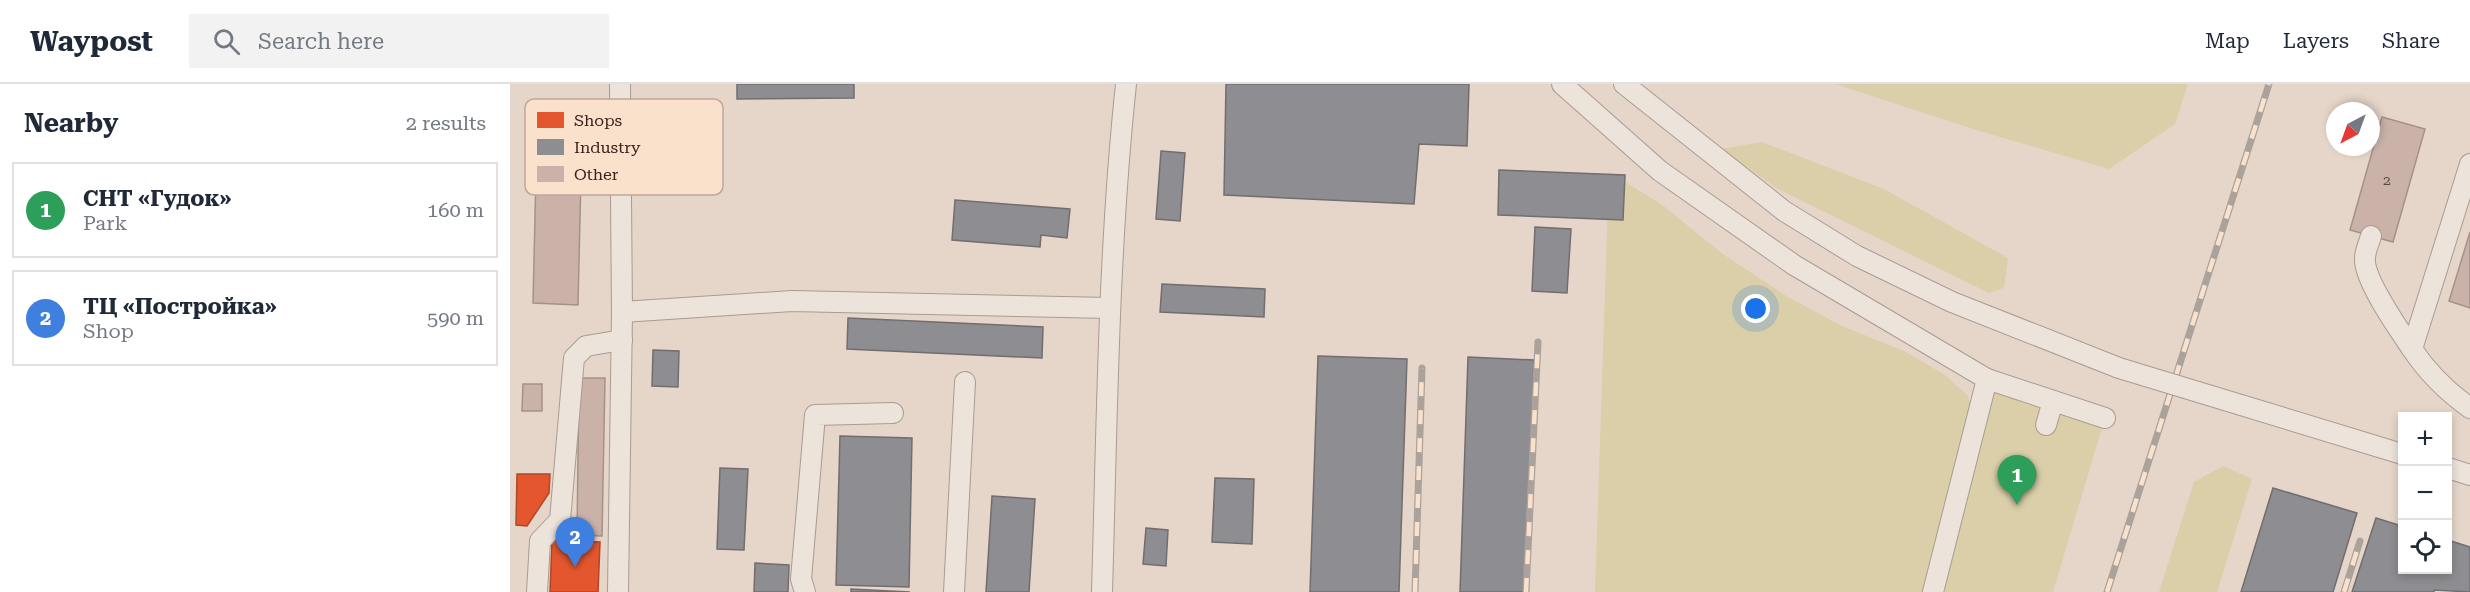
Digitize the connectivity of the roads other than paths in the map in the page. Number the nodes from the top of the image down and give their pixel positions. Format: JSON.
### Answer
{"nodes":[{"id":1,"x":620,"y":84,"type":"edge"},
{"id":2,"x":1126,"y":84,"type":"edge"},
{"id":3,"x":1562,"y":84,"type":"edge"},
{"id":4,"x":1624,"y":84,"type":"edge"},
{"id":5,"x":620,"y":99,"type":"edge"},
{"id":6,"x":2470,"y":164,"type":"edge"},
{"id":7,"x":621,"y":195,"type":"edge"},
{"id":8,"x":2371,"y":236,"type":"dead end"},
{"id":9,"x":1110,"y":308,"type":"junction"},
{"id":10,"x":622,"y":312,"type":"junction"},
{"id":11,"x":622,"y":340,"type":"junction"},
{"id":12,"x":2412,"y":349,"type":"junction"},
{"id":13,"x":1987,"y":379,"type":"junction"},
{"id":14,"x":965,"y":382,"type":"dead end"},
{"id":15,"x":2053,"y":401,"type":"junction"},
{"id":16,"x":2470,"y":408,"type":"edge"},
{"id":17,"x":893,"y":413,"type":"dead end"},
{"id":18,"x":2105,"y":418,"type":"dead end"},
{"id":19,"x":2046,"y":425,"type":"dead end"},
{"id":20,"x":2398,"y":452,"type":"edge"},
{"id":21,"x":2452,"y":469,"type":"edge"},
{"id":22,"x":2470,"y":475,"type":"edge"},
{"id":23,"x":537,"y":592,"type":"edge"},
{"id":24,"x":618,"y":592,"type":"edge"},
{"id":25,"x":805,"y":592,"type":"edge"},
{"id":26,"x":954,"y":592,"type":"edge"},
{"id":27,"x":1102,"y":592,"type":"edge"},
{"id":28,"x":1933,"y":592,"type":"edge"}],
"edges":[{"from":1,"to":5,"type":"street"},
{"from":2,"to":9,"type":"street"},
{"from":3,"to":13,"type":"street"},
{"from":4,"to":20,"type":"street","bridge":true},
{"from":6,"to":12,"type":"street"},
{"from":7,"to":10,"type":"street"},
{"from":8,"to":12,"type":"street"},
{"from":9,"to":10,"type":"street"},
{"from":9,"to":27,"type":"street"},
{"from":10,"to":11,"type":"street"},
{"from":11,"to":23,"type":"street"},
{"from":11,"to":24,"type":"street"},
{"from":12,"to":16,"type":"street"},
{"from":13,"to":15,"type":"street"},
{"from":13,"to":28,"type":"street"},
{"from":14,"to":26,"type":"street"},
{"from":15,"to":18,"type":"street"},
{"from":15,"to":19,"type":"street"},
{"from":17,"to":25,"type":"street"},
{"from":21,"to":22,"type":"street"}]}
